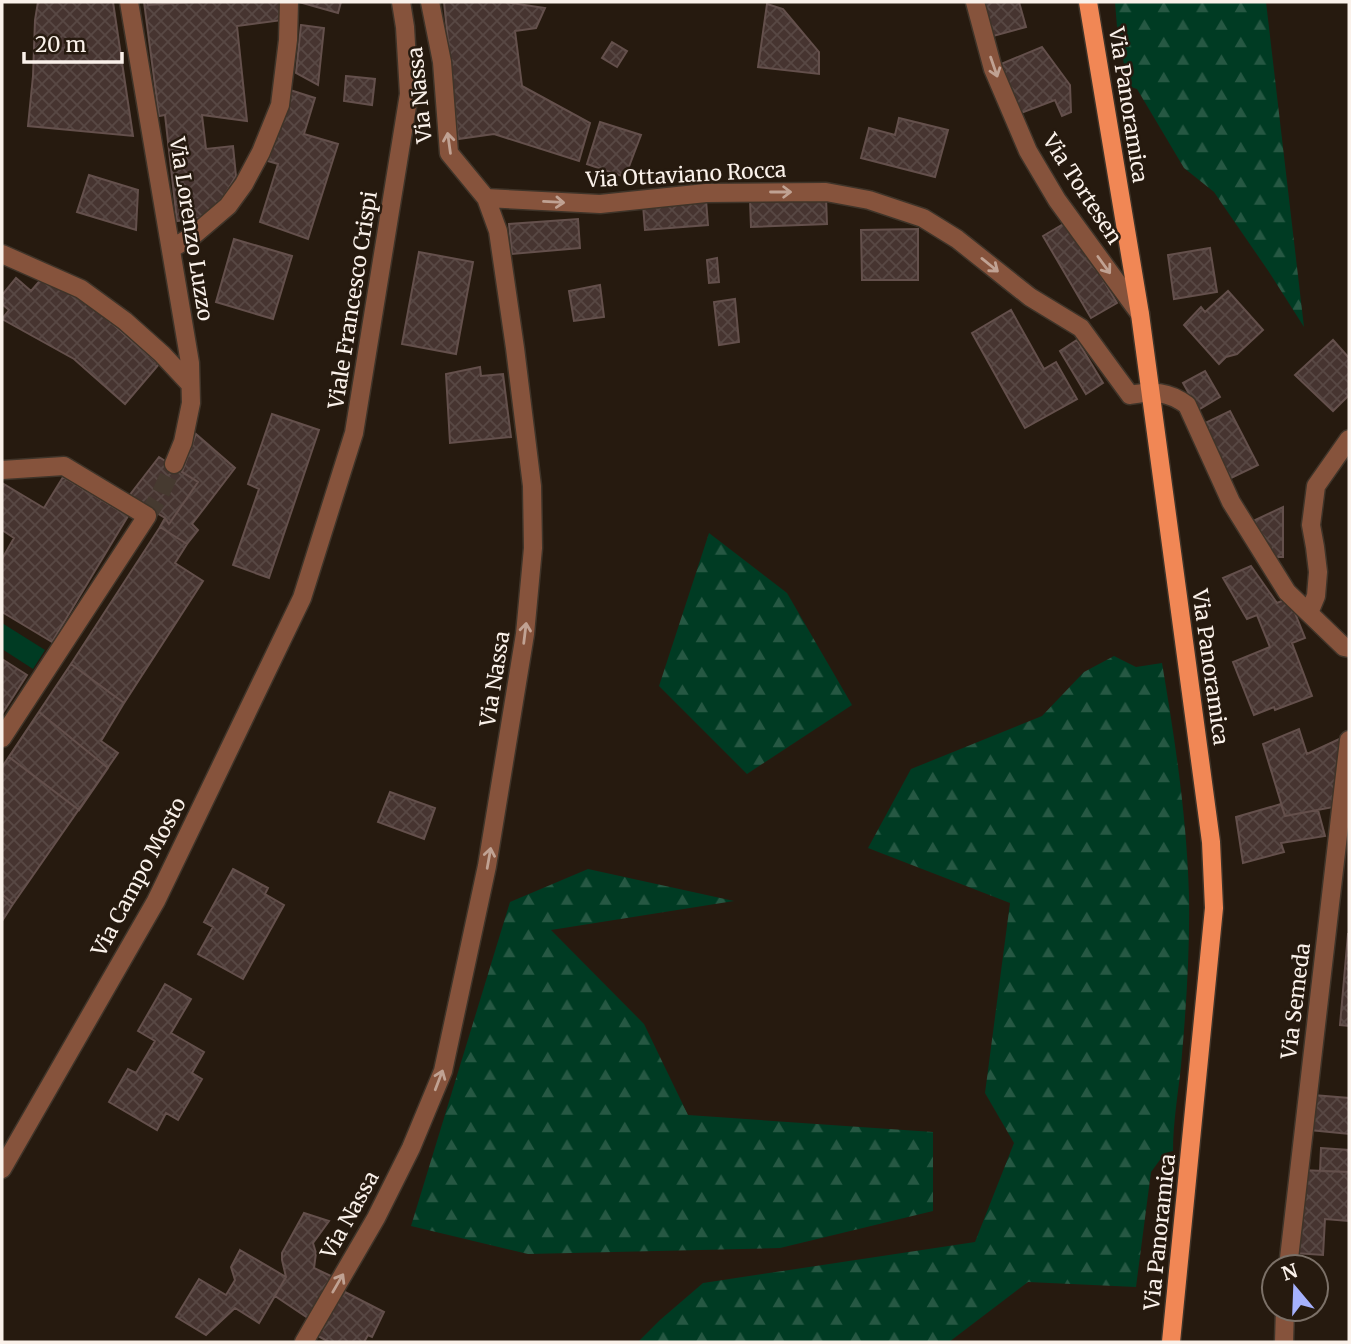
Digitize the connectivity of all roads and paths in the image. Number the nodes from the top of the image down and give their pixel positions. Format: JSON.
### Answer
{"nodes":[{"id":1,"x":130,"y":2,"type":"edge"},
{"id":2,"x":289,"y":2,"type":"edge"},
{"id":3,"x":401,"y":2,"type":"edge"},
{"id":4,"x":430,"y":2,"type":"edge"},
{"id":5,"x":975,"y":2,"type":"edge"},
{"id":6,"x":1088,"y":2,"type":"edge"},
{"id":7,"x":486,"y":198,"type":"junction"},
{"id":8,"x":171,"y":249,"type":"junction"},
{"id":9,"x":2,"y":254,"type":"edge"},
{"id":10,"x":1140,"y":314,"type":"junction"},
{"id":11,"x":190,"y":384,"type":"junction"},
{"id":12,"x":1151,"y":391,"type":"junction"},
{"id":13,"x":1349,"y":439,"type":"edge"},
{"id":14,"x":174,"y":464,"type":"tunnel mouth"},
{"id":15,"x":2,"y":470,"type":"edge"},
{"id":16,"x":302,"y":598,"type":"joint"},
{"id":17,"x":1309,"y":613,"type":"junction"},
{"id":18,"x":1349,"y":648,"type":"edge"},
{"id":19,"x":2,"y":738,"type":"edge"},
{"id":20,"x":1349,"y":740,"type":"edge"},
{"id":21,"x":2,"y":1169,"type":"edge"},
{"id":22,"x":1290,"y":1253,"type":"edge"},
{"id":23,"x":1285,"y":1323,"type":"edge"},
{"id":24,"x":304,"y":1342,"type":"edge"},
{"id":25,"x":1171,"y":1342,"type":"edge"},
{"id":26,"x":1284,"y":1342,"type":"edge"}],
"edges":[{"from":1,"to":8,"type":"street","name":"Via Lorenzo Luzzo"},
{"from":2,"to":8,"type":"street"},
{"from":3,"to":16,"type":"street","name":"Viale Francesco Crispi"},
{"from":7,"to":4,"type":"street","name":"Via Nassa","one_way":true},
{"from":5,"to":10,"type":"street","name":"Via Tortesen","one_way":true},
{"from":6,"to":10,"type":"main road","name":"Via Panoramica"},
{"from":7,"to":12,"type":"street","name":"Via Ottaviano Rocca","one_way":true},
{"from":24,"to":7,"type":"street","name":"Via Nassa","one_way":true},
{"from":8,"to":11,"type":"street","name":"Via Lorenzo Luzzo"},
{"from":9,"to":11,"type":"street"},
{"from":10,"to":12,"type":"main road","name":"Via Panoramica"},
{"from":11,"to":14,"type":"street","name":"Via Lorenzo Luzzo"},
{"from":12,"to":17,"type":"street"},
{"from":12,"to":25,"type":"main road","name":"Via Panoramica"},
{"from":13,"to":17,"type":"street"},
{"from":15,"to":19,"type":"street"},
{"from":16,"to":21,"type":"street","name":"Via Campo Mosto"},
{"from":17,"to":18,"type":"street"},
{"from":20,"to":22,"type":"street","name":"Via Semeda"},
{"from":23,"to":26,"type":"street"}]}
